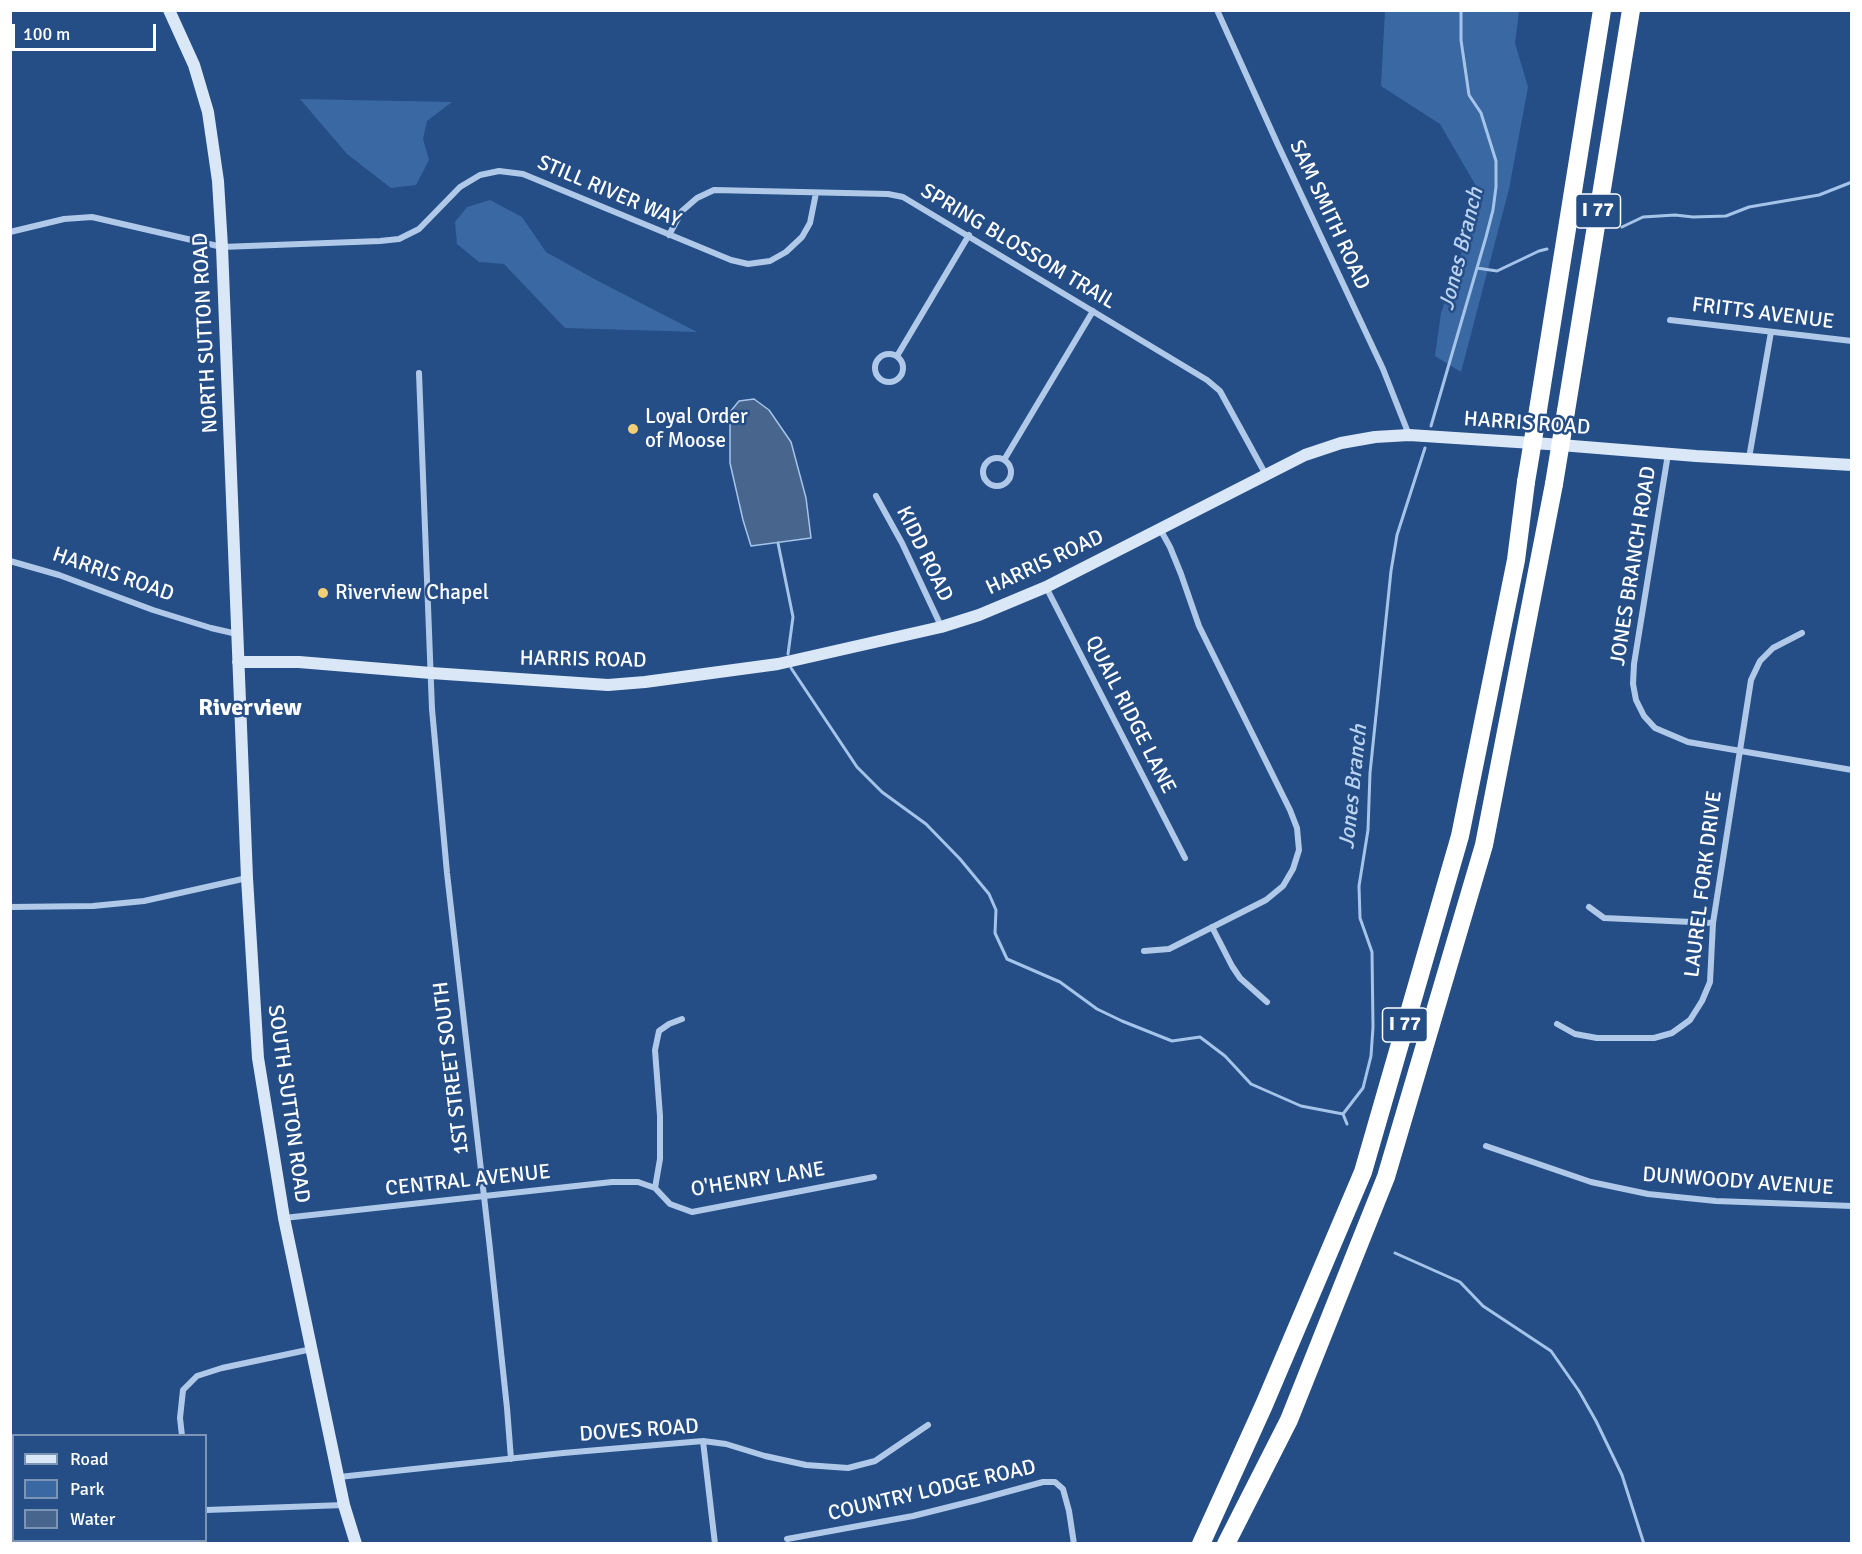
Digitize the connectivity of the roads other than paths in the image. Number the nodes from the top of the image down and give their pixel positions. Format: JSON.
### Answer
{"nodes":[{"id":1,"x":169,"y":10,"type":"edge"},
{"id":2,"x":1217,"y":10,"type":"edge"},
{"id":3,"x":1602,"y":10,"type":"edge"},
{"id":4,"x":1631,"y":10,"type":"edge"},
{"id":5,"x":816,"y":193,"type":"junction"},
{"id":6,"x":10,"y":231,"type":"edge"},
{"id":7,"x":669,"y":235,"type":"junction"},
{"id":8,"x":969,"y":235,"type":"junction"},
{"id":9,"x":222,"y":247,"type":"junction"},
{"id":10,"x":1093,"y":310,"type":"junction"},
{"id":11,"x":1670,"y":320,"type":"dead end"},
{"id":12,"x":1771,"y":332,"type":"junction"},
{"id":13,"x":1851,"y":341,"type":"edge"},
{"id":14,"x":897,"y":356,"type":"junction"},
{"id":15,"x":418,"y":373,"type":"dead end"},
{"id":16,"x":1409,"y":435,"type":"junction"},
{"id":17,"x":1668,"y":454,"type":"junction"},
{"id":18,"x":1749,"y":458,"type":"junction"},
{"id":19,"x":1004,"y":460,"type":"junction"},
{"id":20,"x":1851,"y":465,"type":"edge"},
{"id":21,"x":1266,"y":475,"type":"junction"},
{"id":22,"x":876,"y":496,"type":"dead end"},
{"id":23,"x":1160,"y":528,"type":"junction"},
{"id":24,"x":10,"y":561,"type":"edge"},
{"id":25,"x":1046,"y":587,"type":"junction"},
{"id":26,"x":941,"y":627,"type":"junction"},
{"id":27,"x":1802,"y":633,"type":"dead end"},
{"id":28,"x":237,"y":634,"type":"junction"},
{"id":29,"x":238,"y":662,"type":"junction"},
{"id":30,"x":431,"y":673,"type":"junction"},
{"id":31,"x":1739,"y":751,"type":"junction"},
{"id":32,"x":1851,"y":770,"type":"edge"},
{"id":33,"x":1185,"y":858,"type":"dead end"},
{"id":34,"x":247,"y":878,"type":"junction"},
{"id":35,"x":10,"y":907,"type":"edge"},
{"id":36,"x":1590,"y":907,"type":"dead end"},
{"id":37,"x":1713,"y":923,"type":"junction"},
{"id":38,"x":1212,"y":927,"type":"junction"},
{"id":39,"x":1144,"y":951,"type":"dead end"},
{"id":40,"x":1267,"y":1002,"type":"dead end"},
{"id":41,"x":682,"y":1019,"type":"dead end"},
{"id":42,"x":1557,"y":1024,"type":"dead end"},
{"id":43,"x":1486,"y":1146,"type":"dead end"},
{"id":44,"x":874,"y":1177,"type":"dead end"},
{"id":45,"x":655,"y":1188,"type":"junction"},
{"id":46,"x":484,"y":1196,"type":"junction"},
{"id":47,"x":1851,"y":1206,"type":"edge"},
{"id":48,"x":284,"y":1218,"type":"junction"},
{"id":49,"x":312,"y":1349,"type":"junction"},
{"id":50,"x":1289,"y":1420,"type":"junction"},
{"id":51,"x":928,"y":1425,"type":"dead end"},
{"id":52,"x":182,"y":1434,"type":"edge"},
{"id":53,"x":703,"y":1441,"type":"junction"},
{"id":54,"x":511,"y":1459,"type":"junction"},
{"id":55,"x":338,"y":1477,"type":"junction"},
{"id":56,"x":344,"y":1505,"type":"junction"},
{"id":57,"x":207,"y":1510,"type":"edge"},
{"id":58,"x":787,"y":1539,"type":"dead end"},
{"id":59,"x":356,"y":1544,"type":"edge"},
{"id":60,"x":715,"y":1544,"type":"edge"},
{"id":61,"x":1074,"y":1544,"type":"edge"},
{"id":62,"x":1201,"y":1544,"type":"edge"},
{"id":63,"x":1227,"y":1544,"type":"edge"},
{"id":64,"x":1238,"y":1544,"type":"edge"}],
"edges":[{"from":1,"to":9,"type":"street","name":"NORTH SUTTON ROAD"},
{"from":2,"to":16,"type":"street","name":"SAM SMITH ROAD"},
{"from":3,"to":62,"type":"highway","number":"I 77","bridge":true},
{"from":4,"to":50,"type":"highway","number":"I 77","bridge":true},
{"from":5,"to":7,"type":"street","name":"SPRING BLOSSOM TRAIL"},
{"from":5,"to":7,"type":"street","name":"STILL RIVER WAY"},
{"from":5,"to":8,"type":"street","name":"SPRING BLOSSOM TRAIL"},
{"from":6,"to":9,"type":"street","name":"STILL RIVER WAY"},
{"from":7,"to":9,"type":"street","name":"STILL RIVER WAY"},
{"from":8,"to":10,"type":"street","name":"SPRING BLOSSOM TRAIL"},
{"from":8,"to":14,"type":"street"},
{"from":9,"to":28,"type":"street","name":"NORTH SUTTON ROAD"},
{"from":10,"to":19,"type":"street"},
{"from":10,"to":21,"type":"street","name":"SPRING BLOSSOM TRAIL"},
{"from":11,"to":12,"type":"street","name":"FRITTS AVENUE"},
{"from":12,"to":13,"type":"street","name":"FRITTS AVENUE"},
{"from":12,"to":18,"type":"street"},
{"from":14,"to":14,"type":"street"},
{"from":15,"to":30,"type":"street","name":"1ST STREET SOUTH"},
{"from":16,"to":17,"type":"street","name":"HARRIS ROAD"},
{"from":16,"to":21,"type":"street","name":"HARRIS ROAD"},
{"from":17,"to":18,"type":"street","name":"HARRIS ROAD"},
{"from":17,"to":31,"type":"street","name":"JONES BRANCH ROAD"},
{"from":18,"to":20,"type":"street","name":"HARRIS ROAD"},
{"from":19,"to":19,"type":"street"},
{"from":21,"to":23,"type":"street","name":"HARRIS ROAD"},
{"from":22,"to":26,"type":"street","name":"KIDD ROAD"},
{"from":23,"to":25,"type":"street","name":"HARRIS ROAD"},
{"from":23,"to":38,"type":"street"},
{"from":24,"to":28,"type":"street","name":"HARRIS ROAD"},
{"from":25,"to":26,"type":"street","name":"HARRIS ROAD"},
{"from":25,"to":33,"type":"street","name":"QUAIL RIDGE LANE"},
{"from":26,"to":30,"type":"street","name":"HARRIS ROAD"},
{"from":27,"to":31,"type":"street","name":"LAUREL FORK DRIVE"},
{"from":28,"to":29,"type":"street","name":"NORTH SUTTON ROAD"},
{"from":29,"to":30,"type":"street","name":"HARRIS ROAD"},
{"from":29,"to":34,"type":"street","name":"SOUTH SUTTON ROAD"},
{"from":30,"to":46,"type":"street","name":"1ST STREET SOUTH"},
{"from":31,"to":32,"type":"street","name":"JONES BRANCH ROAD"},
{"from":31,"to":37,"type":"street","name":"LAUREL FORK DRIVE"},
{"from":34,"to":35,"type":"street"},
{"from":34,"to":48,"type":"street","name":"SOUTH SUTTON ROAD"},
{"from":36,"to":37,"type":"street"},
{"from":37,"to":42,"type":"street","name":"LAUREL FORK DRIVE"},
{"from":38,"to":39,"type":"street"},
{"from":38,"to":40,"type":"street"},
{"from":41,"to":45,"type":"street"},
{"from":43,"to":47,"type":"street","name":"DUNWOODY AVENUE"},
{"from":44,"to":45,"type":"street","name":"O'HENRY LANE"},
{"from":45,"to":46,"type":"street","name":"CENTRAL AVENUE"},
{"from":46,"to":48,"type":"street","name":"CENTRAL AVENUE"},
{"from":46,"to":54,"type":"street","name":"1ST STREET SOUTH"},
{"from":48,"to":49,"type":"street","name":"SOUTH SUTTON ROAD"},
{"from":49,"to":52,"type":"street"},
{"from":49,"to":55,"type":"street","name":"SOUTH SUTTON ROAD"},
{"from":50,"to":63,"type":"highway","number":"I 77"},
{"from":50,"to":64,"type":"highway"},
{"from":51,"to":53,"type":"street","name":"DOVES ROAD"},
{"from":53,"to":54,"type":"street","name":"DOVES ROAD"},
{"from":53,"to":60,"type":"street"},
{"from":54,"to":55,"type":"street","name":"DOVES ROAD"},
{"from":55,"to":56,"type":"street","name":"SOUTH SUTTON ROAD"},
{"from":56,"to":57,"type":"street"},
{"from":56,"to":59,"type":"street","name":"SOUTH SUTTON ROAD"},
{"from":58,"to":61,"type":"street","name":"COUNTRY LODGE ROAD"}]}
